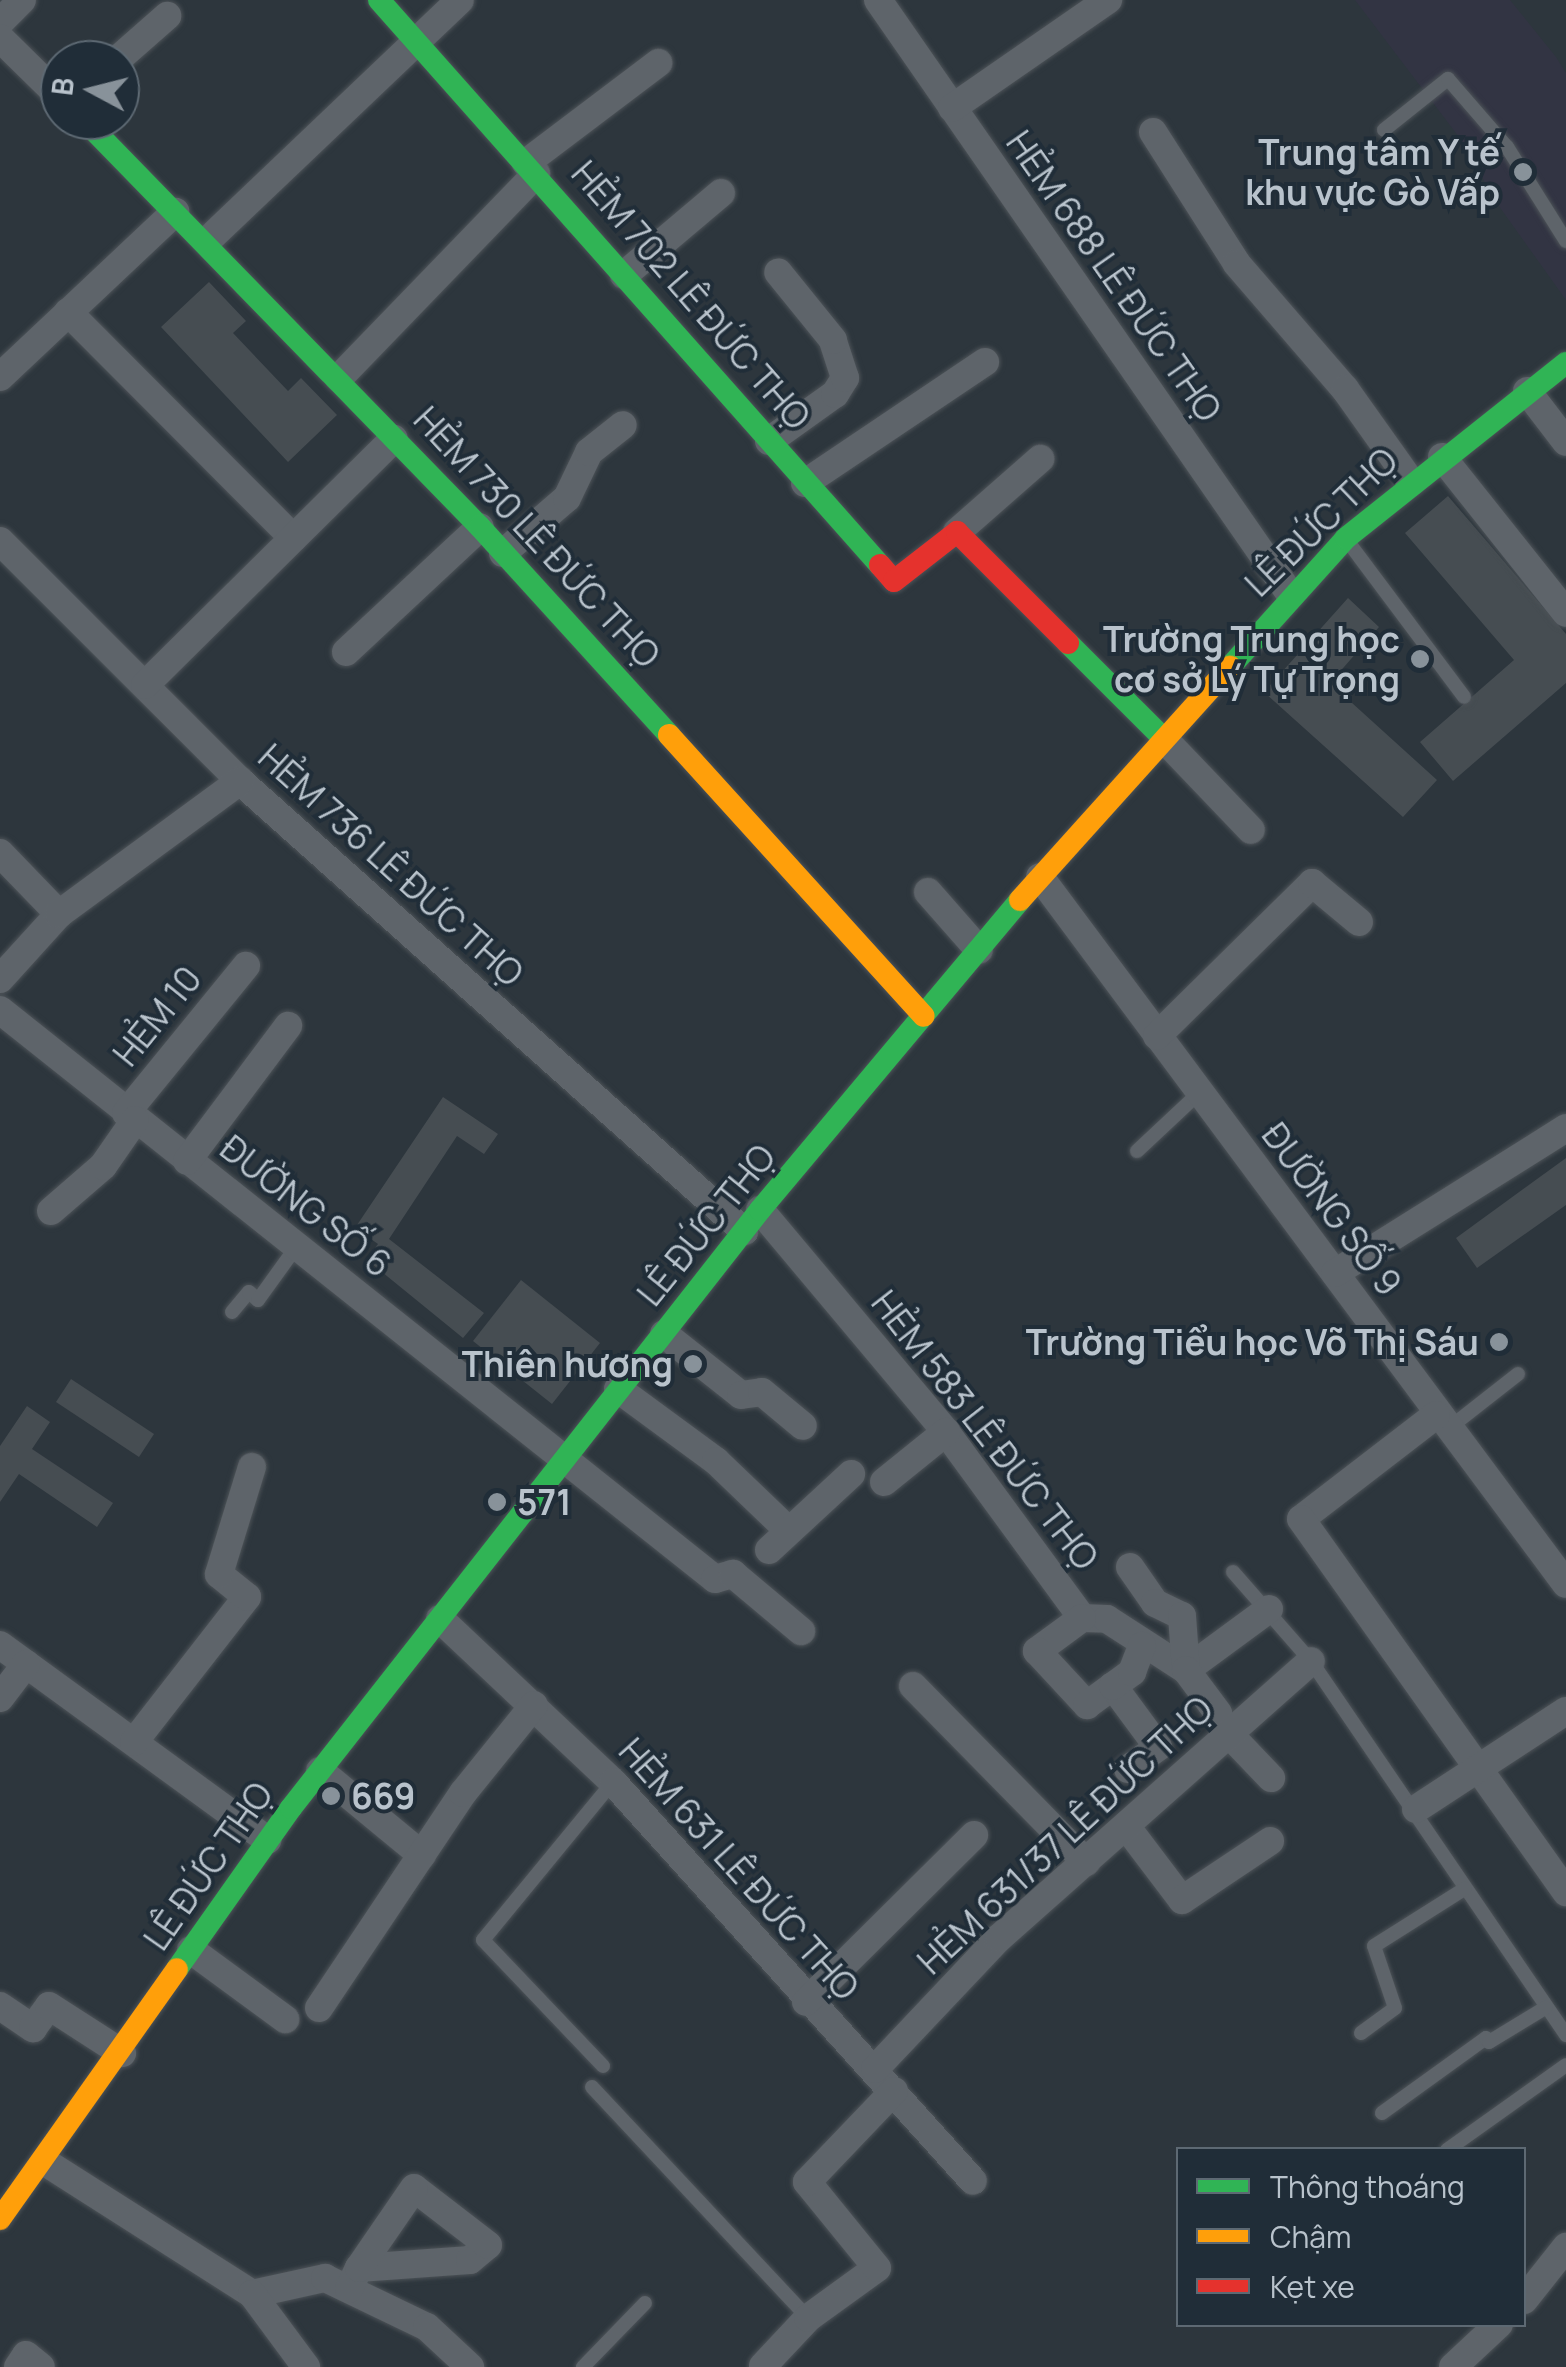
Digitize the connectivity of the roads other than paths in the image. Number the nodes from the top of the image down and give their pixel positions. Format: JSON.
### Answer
{"nodes":[{"id":1,"x":22,"y":0,"type":"edge"},
{"id":2,"x":379,"y":0,"type":"edge"},
{"id":3,"x":460,"y":0,"type":"edge"},
{"id":4,"x":878,"y":0,"type":"edge"},
{"id":5,"x":1108,"y":0,"type":"edge"},
{"id":6,"x":167,"y":16,"type":"dead end"},
{"id":7,"x":0,"y":22,"type":"edge"},
{"id":8,"x":0,"y":38,"type":"edge"},
{"id":9,"x":414,"y":38,"type":"junction"},
{"id":10,"x":140,"y":40,"type":"edge"},
{"id":11,"x":658,"y":63,"type":"dead end"},
{"id":12,"x":40,"y":77,"type":"edge"},
{"id":13,"x":952,"y":108,"type":"junction"},
{"id":14,"x":1384,"y":130,"type":"dead end"},
{"id":15,"x":1153,"y":132,"type":"dead end"},
{"id":16,"x":104,"y":140,"type":"edge"},
{"id":17,"x":531,"y":168,"type":"junction"},
{"id":18,"x":721,"y":193,"type":"dead end"},
{"id":19,"x":175,"y":212,"type":"junction"},
{"id":20,"x":207,"y":241,"type":"junction"},
{"id":21,"x":1566,"y":241,"type":"edge"},
{"id":22,"x":778,"y":272,"type":"dead end"},
{"id":23,"x":624,"y":275,"type":"junction"},
{"id":24,"x":68,"y":312,"type":"junction"},
{"id":25,"x":985,"y":362,"type":"dead end"},
{"id":26,"x":1566,"y":363,"type":"edge"},
{"id":27,"x":0,"y":377,"type":"edge"},
{"id":28,"x":340,"y":378,"type":"junction"},
{"id":29,"x":1527,"y":391,"type":"junction"},
{"id":30,"x":623,"y":425,"type":"dead end"},
{"id":31,"x":394,"y":439,"type":"junction"},
{"id":32,"x":769,"y":441,"type":"junction"},
{"id":33,"x":1566,"y":442,"type":"edge"},
{"id":34,"x":1442,"y":456,"type":"junction"},
{"id":35,"x":1040,"y":459,"type":"dead end"},
{"id":36,"x":1411,"y":482,"type":"junction"},
{"id":37,"x":805,"y":483,"type":"junction"},
{"id":38,"x":480,"y":527,"type":"junction"},
{"id":39,"x":956,"y":532,"type":"junction"},
{"id":40,"x":293,"y":538,"type":"junction"},
{"id":41,"x":1346,"y":538,"type":"junction"},
{"id":42,"x":0,"y":541,"type":"edge"},
{"id":43,"x":503,"y":553,"type":"junction"},
{"id":44,"x":1290,"y":594,"type":"junction"},
{"id":45,"x":1566,"y":612,"type":"edge"},
{"id":46,"x":346,"y":652,"type":"dead end"},
{"id":47,"x":144,"y":685,"type":"junction"},
{"id":48,"x":1464,"y":696,"type":"dead end"},
{"id":49,"x":1163,"y":738,"type":"junction"},
{"id":50,"x":240,"y":781,"type":"junction"},
{"id":51,"x":1251,"y":830,"type":"dead end"},
{"id":52,"x":0,"y":853,"type":"edge"},
{"id":53,"x":1040,"y":877,"type":"junction"},
{"id":54,"x":928,"y":892,"type":"dead end"},
{"id":55,"x":59,"y":914,"type":"junction"},
{"id":56,"x":1359,"y":922,"type":"dead end"},
{"id":57,"x":979,"y":950,"type":"junction"},
{"id":58,"x":246,"y":966,"type":"dead end"},
{"id":59,"x":0,"y":979,"type":"edge"},
{"id":60,"x":0,"y":1010,"type":"edge"},
{"id":61,"x":924,"y":1016,"type":"junction"},
{"id":62,"x":288,"y":1026,"type":"dead end"},
{"id":63,"x":1158,"y":1036,"type":"junction"},
{"id":64,"x":1199,"y":1094,"type":"junction"},
{"id":65,"x":130,"y":1117,"type":"junction"},
{"id":66,"x":1566,"y":1128,"type":"edge"},
{"id":67,"x":1136,"y":1151,"type":"dead end"},
{"id":68,"x":187,"y":1161,"type":"junction"},
{"id":69,"x":51,"y":1211,"type":"dead end"},
{"id":70,"x":752,"y":1221,"type":"junction"},
{"id":71,"x":297,"y":1246,"type":"junction"},
{"id":72,"x":1335,"y":1273,"type":"junction"},
{"id":73,"x":232,"y":1312,"type":"dead end"},
{"id":74,"x":664,"y":1334,"type":"junction"},
{"id":75,"x":1518,"y":1374,"type":"dead end"},
{"id":76,"x":618,"y":1389,"type":"junction"},
{"id":77,"x":1442,"y":1422,"type":"junction"},
{"id":78,"x":803,"y":1426,"type":"dead end"},
{"id":79,"x":946,"y":1432,"type":"junction"},
{"id":80,"x":565,"y":1462,"type":"junction"},
{"id":81,"x":252,"y":1467,"type":"dead end"},
{"id":82,"x":851,"y":1474,"type":"dead end"},
{"id":83,"x":884,"y":1482,"type":"dead end"},
{"id":84,"x":1130,"y":1567,"type":"dead end"},
{"id":85,"x":1233,"y":1572,"type":"dead end"},
{"id":86,"x":1566,"y":1584,"type":"edge"},
{"id":87,"x":1270,"y":1610,"type":"junction"},
{"id":88,"x":1082,"y":1618,"type":"junction"},
{"id":89,"x":440,"y":1619,"type":"junction"},
{"id":90,"x":801,"y":1632,"type":"dead end"},
{"id":91,"x":0,"y":1645,"type":"edge"},
{"id":92,"x":1142,"y":1646,"type":"junction"},
{"id":93,"x":1311,"y":1662,"type":"junction"},
{"id":94,"x":26,"y":1664,"type":"junction"},
{"id":95,"x":1186,"y":1670,"type":"junction"},
{"id":96,"x":913,"y":1686,"type":"dead end"},
{"id":97,"x":1113,"y":1686,"type":"junction"},
{"id":98,"x":0,"y":1698,"type":"edge"},
{"id":99,"x":534,"y":1705,"type":"junction"},
{"id":100,"x":1566,"y":1711,"type":"edge"},
{"id":101,"x":1224,"y":1724,"type":"junction"},
{"id":102,"x":134,"y":1742,"type":"junction"},
{"id":103,"x":1128,"y":1769,"type":"dead end"},
{"id":104,"x":1478,"y":1771,"type":"junction"},
{"id":105,"x":320,"y":1772,"type":"junction"},
{"id":106,"x":1271,"y":1778,"type":"dead end"},
{"id":107,"x":612,"y":1782,"type":"junction"},
{"id":108,"x":1416,"y":1809,"type":"junction"},
{"id":109,"x":1126,"y":1826,"type":"junction"},
{"id":110,"x":974,"y":1834,"type":"dead end"},
{"id":111,"x":267,"y":1840,"type":"junction"},
{"id":112,"x":1270,"y":1841,"type":"dead end"},
{"id":113,"x":422,"y":1855,"type":"junction"},
{"id":114,"x":1086,"y":1862,"type":"junction"},
{"id":115,"x":1464,"y":1889,"type":"junction"},
{"id":116,"x":1566,"y":1892,"type":"edge"},
{"id":117,"x":191,"y":1950,"type":"junction"},
{"id":118,"x":806,"y":2002,"type":"junction"},
{"id":119,"x":0,"y":2006,"type":"edge"},
{"id":120,"x":320,"y":2008,"type":"dead end"},
{"id":121,"x":1545,"y":2008,"type":"junction"},
{"id":122,"x":285,"y":2019,"type":"dead end"},
{"id":123,"x":1361,"y":2033,"type":"dead end"},
{"id":124,"x":1566,"y":2035,"type":"edge"},
{"id":125,"x":122,"y":2053,"type":"junction"},
{"id":126,"x":1566,"y":2065,"type":"edge"},
{"id":127,"x":603,"y":2066,"type":"dead end"},
{"id":128,"x":875,"y":2070,"type":"junction"},
{"id":129,"x":592,"y":2087,"type":"dead end"},
{"id":130,"x":894,"y":2091,"type":"junction"},
{"id":131,"x":1382,"y":2112,"type":"dead end"},
{"id":132,"x":1451,"y":2147,"type":"edge"},
{"id":133,"x":44,"y":2162,"type":"junction"},
{"id":134,"x":972,"y":2181,"type":"dead end"},
{"id":135,"x":0,"y":2219,"type":"edge"},
{"id":136,"x":1565,"y":2249,"type":"edge"},
{"id":137,"x":252,"y":2294,"type":"junction"},
{"id":138,"x":1526,"y":2298,"type":"edge"},
{"id":139,"x":645,"y":2303,"type":"dead end"},
{"id":140,"x":808,"y":2318,"type":"junction"},
{"id":141,"x":1496,"y":2327,"type":"edge"},
{"id":142,"x":18,"y":2367,"type":"edge"},
{"id":143,"x":41,"y":2367,"type":"edge"},
{"id":144,"x":306,"y":2367,"type":"edge"},
{"id":145,"x":470,"y":2367,"type":"edge"},
{"id":146,"x":583,"y":2367,"type":"edge"},
{"id":147,"x":763,"y":2367,"type":"edge"},
{"id":148,"x":1453,"y":2367,"type":"edge"}],
"edges":[{"from":1,"to":7,"type":"street"},
{"from":2,"to":9,"type":"main road","name":"HẺM 702 LÊ ĐỨC THỌ"},
{"from":3,"to":9,"type":"street"},
{"from":4,"to":13,"type":"street","name":"HẺM 688 LÊ ĐỨC THỌ"},
{"from":5,"to":13,"type":"street"},
{"from":6,"to":10,"type":"street"},
{"from":8,"to":12,"type":"street"},
{"from":9,"to":17,"type":"main road","name":"HẺM 702 LÊ ĐỨC THỌ"},
{"from":9,"to":20,"type":"street"},
{"from":11,"to":17,"type":"street"},
{"from":13,"to":44,"type":"street","name":"HẺM 688 LÊ ĐỨC THỌ"},
{"from":14,"to":21,"type":"lane"},
{"from":15,"to":36,"type":"street"},
{"from":16,"to":19,"type":"main road","name":"HẺM 730 LÊ ĐỨC THỌ"},
{"from":17,"to":23,"type":"main road","name":"HẺM 702 LÊ ĐỨC THỌ"},
{"from":17,"to":28,"type":"street"},
{"from":18,"to":23,"type":"street"},
{"from":19,"to":20,"type":"main road","name":"HẺM 730 LÊ ĐỨC THỌ"},
{"from":19,"to":24,"type":"street"},
{"from":20,"to":28,"type":"main road","name":"HẺM 730 LÊ ĐỨC THỌ"},
{"from":22,"to":32,"type":"street"},
{"from":23,"to":32,"type":"main road","name":"HẺM 702 LÊ ĐỨC THỌ"},
{"from":24,"to":27,"type":"street"},
{"from":24,"to":40,"type":"street"},
{"from":25,"to":37,"type":"street"},
{"from":26,"to":29,"type":"main road","name":"LÊ ĐỨC THỌ"},
{"from":28,"to":31,"type":"main road","name":"HẺM 730 LÊ ĐỨC THỌ"},
{"from":29,"to":33,"type":"street"},
{"from":29,"to":34,"type":"main road","name":"LÊ ĐỨC THỌ"},
{"from":30,"to":43,"type":"street"},
{"from":31,"to":38,"type":"main road","name":"HẺM 730 LÊ ĐỨC THỌ"},
{"from":31,"to":40,"type":"street"},
{"from":32,"to":37,"type":"main road","name":"HẺM 702 LÊ ĐỨC THỌ"},
{"from":34,"to":36,"type":"main road","name":"LÊ ĐỨC THỌ"},
{"from":34,"to":45,"type":"street"},
{"from":35,"to":39,"type":"street","name":"HẺM 702 LÊ ĐỨC THỌ"},
{"from":36,"to":41,"type":"main road","name":"LÊ ĐỨC THỌ"},
{"from":37,"to":39,"type":"main road","name":"HẺM 702 LÊ ĐỨC THỌ"},
{"from":38,"to":43,"type":"main road","name":"HẺM 730 LÊ ĐỨC THỌ"},
{"from":38,"to":46,"type":"street"},
{"from":39,"to":49,"type":"main road"},
{"from":40,"to":47,"type":"street"},
{"from":41,"to":44,"type":"main road","name":"LÊ ĐỨC THỌ"},
{"from":41,"to":48,"type":"lane"},
{"from":42,"to":47,"type":"street","name":"HẺM 736 LÊ ĐỨC THỌ"},
{"from":43,"to":61,"type":"main road","name":"HẺM 730 LÊ ĐỨC THỌ"},
{"from":44,"to":49,"type":"main road","name":"LÊ ĐỨC THỌ"},
{"from":47,"to":50,"type":"street","name":"HẺM 736 LÊ ĐỨC THỌ"},
{"from":49,"to":51,"type":"street"},
{"from":49,"to":53,"type":"main road","name":"LÊ ĐỨC THỌ"},
{"from":50,"to":55,"type":"street"},
{"from":50,"to":70,"type":"street","name":"HẺM 736 LÊ ĐỨC THỌ"},
{"from":52,"to":55,"type":"street"},
{"from":53,"to":57,"type":"main road","name":"LÊ ĐỨC THỌ"},
{"from":53,"to":63,"type":"street","name":"ĐƯỜNG SỐ 9"},
{"from":54,"to":57,"type":"street"},
{"from":55,"to":59,"type":"street"},
{"from":56,"to":63,"type":"street"},
{"from":57,"to":61,"type":"main road","name":"LÊ ĐỨC THỌ"},
{"from":58,"to":65,"type":"street","name":"HẺM 10"},
{"from":60,"to":65,"type":"street","name":"ĐƯỜNG SỐ 6"},
{"from":61,"to":70,"type":"main road","name":"LÊ ĐỨC THỌ"},
{"from":62,"to":68,"type":"street"},
{"from":63,"to":64,"type":"street","name":"ĐƯỜNG SỐ 9"},
{"from":64,"to":67,"type":"lane"},
{"from":64,"to":72,"type":"street","name":"ĐƯỜNG SỐ 9"},
{"from":65,"to":68,"type":"street","name":"ĐƯỜNG SỐ 6"},
{"from":65,"to":69,"type":"street","name":"HẺM 10"},
{"from":66,"to":72,"type":"street"},
{"from":68,"to":71,"type":"street","name":"ĐƯỜNG SỐ 6"},
{"from":70,"to":74,"type":"main road","name":"LÊ ĐỨC THỌ"},
{"from":70,"to":79,"type":"street","name":"HẺM 583 LÊ ĐỨC THỌ"},
{"from":71,"to":73,"type":"lane"},
{"from":71,"to":80,"type":"street","name":"ĐƯỜNG SỐ 6"},
{"from":72,"to":77,"type":"street","name":"ĐƯỜNG SỐ 9"},
{"from":74,"to":76,"type":"main road","name":"LÊ ĐỨC THỌ"},
{"from":74,"to":78,"type":"street"},
{"from":75,"to":77,"type":"lane"},
{"from":76,"to":80,"type":"main road","name":"LÊ ĐỨC THỌ"},
{"from":76,"to":82,"type":"street"},
{"from":77,"to":86,"type":"street","name":"ĐƯỜNG SỐ 9"},
{"from":77,"to":104,"type":"street"},
{"from":79,"to":83,"type":"street"},
{"from":79,"to":88,"type":"street","name":"HẺM 583 LÊ ĐỨC THỌ"},
{"from":80,"to":89,"type":"main road","name":"LÊ ĐỨC THỌ"},
{"from":80,"to":90,"type":"street","name":"ĐƯỜNG SỐ 6"},
{"from":81,"to":102,"type":"street"},
{"from":84,"to":95,"type":"street"},
{"from":85,"to":87,"type":"lane"},
{"from":87,"to":93,"type":"lane"},
{"from":87,"to":95,"type":"street"},
{"from":88,"to":92,"type":"street","name":"HẺM 583 LÊ ĐỨC THỌ"},
{"from":88,"to":97,"type":"street"},
{"from":89,"to":99,"type":"street","name":"HẺM 631 LÊ ĐỨC THỌ"},
{"from":89,"to":105,"type":"main road","name":"LÊ ĐỨC THỌ"},
{"from":91,"to":94,"type":"street"},
{"from":92,"to":95,"type":"street","name":"HẺM 583 LÊ ĐỨC THỌ"},
{"from":92,"to":97,"type":"street"},
{"from":93,"to":101,"type":"street","name":"HẺM 631/37 LÊ ĐỨC THỌ"},
{"from":93,"to":108,"type":"lane"},
{"from":94,"to":98,"type":"street"},
{"from":94,"to":102,"type":"street"},
{"from":95,"to":101,"type":"street"},
{"from":96,"to":114,"type":"street"},
{"from":97,"to":103,"type":"street"},
{"from":99,"to":107,"type":"street","name":"HẺM 631 LÊ ĐỨC THỌ"},
{"from":99,"to":113,"type":"street"},
{"from":100,"to":104,"type":"street"},
{"from":101,"to":106,"type":"street"},
{"from":101,"to":109,"type":"street","name":"HẺM 631/37 LÊ ĐỨC THỌ"},
{"from":102,"to":111,"type":"street"},
{"from":104,"to":108,"type":"street"},
{"from":104,"to":116,"type":"street"},
{"from":105,"to":111,"type":"main road","name":"LÊ ĐỨC THỌ"},
{"from":105,"to":113,"type":"street"},
{"from":107,"to":118,"type":"street","name":"HẺM 631 LÊ ĐỨC THỌ"},
{"from":107,"to":127,"type":"lane"},
{"from":108,"to":115,"type":"lane"},
{"from":109,"to":112,"type":"street"},
{"from":109,"to":114,"type":"street","name":"HẺM 631/37 LÊ ĐỨC THỌ"},
{"from":110,"to":118,"type":"street"},
{"from":111,"to":117,"type":"main road","name":"LÊ ĐỨC THỌ"},
{"from":113,"to":120,"type":"street"},
{"from":114,"to":128,"type":"street","name":"HẺM 631/37 LÊ ĐỨC THỌ"},
{"from":115,"to":121,"type":"lane"},
{"from":115,"to":123,"type":"lane"},
{"from":117,"to":122,"type":"street"},
{"from":117,"to":125,"type":"main road","name":"LÊ ĐỨC THỌ"},
{"from":118,"to":128,"type":"street","name":"HẺM 631 LÊ ĐỨC THỌ"},
{"from":119,"to":125,"type":"street"},
{"from":121,"to":124,"type":"lane"},
{"from":121,"to":131,"type":"lane"},
{"from":125,"to":133,"type":"main road","name":"LÊ ĐỨC THỌ"},
{"from":126,"to":132,"type":"lane"},
{"from":128,"to":130,"type":"street","name":"HẺM 631 LÊ ĐỨC THỌ"},
{"from":129,"to":140,"type":"lane"},
{"from":130,"to":134,"type":"street","name":"HẺM 631 LÊ ĐỨC THỌ"},
{"from":130,"to":140,"type":"street"},
{"from":133,"to":135,"type":"main road","name":"LÊ ĐỨC THỌ"},
{"from":133,"to":137,"type":"street"},
{"from":136,"to":138,"type":"street"},
{"from":137,"to":144,"type":"street"},
{"from":137,"to":145,"type":"street"},
{"from":139,"to":146,"type":"lane"},
{"from":140,"to":147,"type":"street"},
{"from":141,"to":148,"type":"street"},
{"from":142,"to":143,"type":"street"}]}
